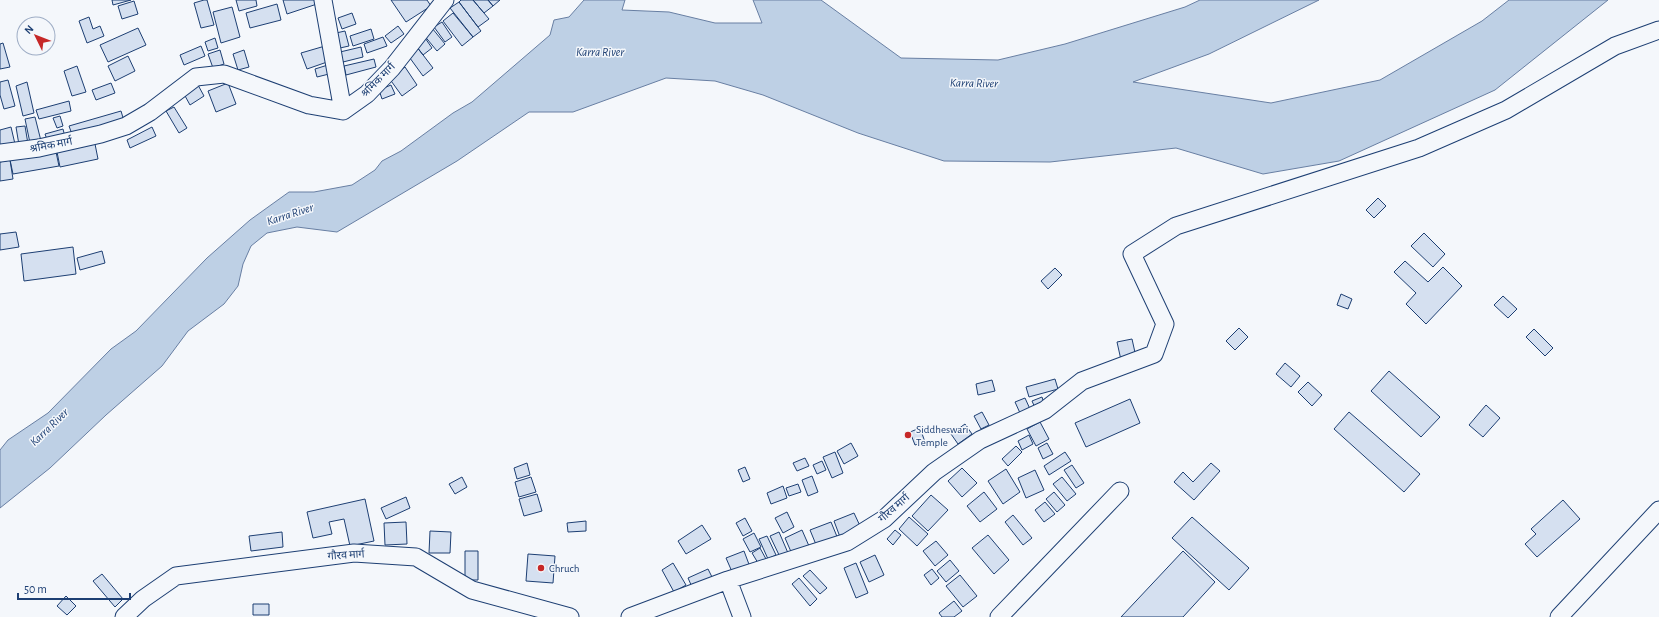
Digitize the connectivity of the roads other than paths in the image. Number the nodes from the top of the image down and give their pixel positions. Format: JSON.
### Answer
{"nodes":[{"id":1,"x":324,"y":0,"type":"edge"},
{"id":2,"x":445,"y":0,"type":"edge"},
{"id":3,"x":1659,"y":30,"type":"edge"},
{"id":4,"x":343,"y":111,"type":"junction"},
{"id":5,"x":0,"y":153,"type":"edge"},
{"id":6,"x":1120,"y":491,"type":"dead end"},
{"id":7,"x":1659,"y":510,"type":"edge"},
{"id":8,"x":728,"y":580,"type":"junction"},
{"id":9,"x":124,"y":617,"type":"edge"},
{"id":10,"x":570,"y":617,"type":"edge"},
{"id":11,"x":630,"y":617,"type":"edge"},
{"id":12,"x":742,"y":617,"type":"edge"},
{"id":13,"x":999,"y":617,"type":"edge"},
{"id":14,"x":1559,"y":617,"type":"edge"}],
"edges":[{"from":1,"to":4,"type":"street"},
{"from":2,"to":4,"type":"street","name":"श्रमिक मार्ग"},
{"from":3,"to":8,"type":"street","name":"गौरव मार्ग"},
{"from":4,"to":5,"type":"street","name":"श्रमिक मार्ग"},
{"from":6,"to":13,"type":"street"},
{"from":7,"to":14,"type":"street"},
{"from":8,"to":11,"type":"street","name":"गौरव मार्ग"},
{"from":8,"to":12,"type":"street"},
{"from":9,"to":10,"type":"street","name":"गौरव मार्ग"}]}
